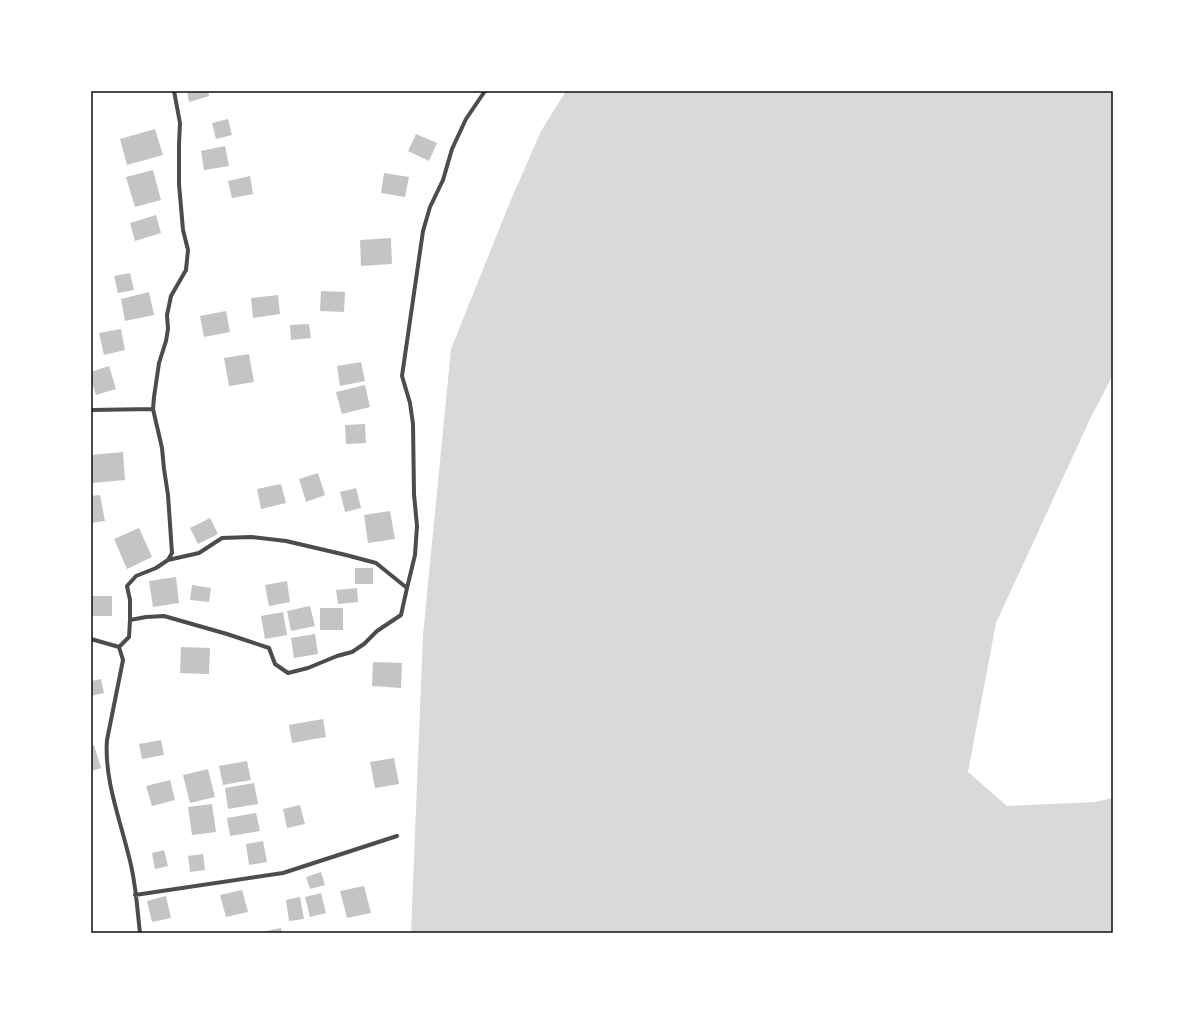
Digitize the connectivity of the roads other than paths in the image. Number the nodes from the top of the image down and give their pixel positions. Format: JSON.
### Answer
{"nodes":[{"id":1,"x":174,"y":91,"type":"edge"},
{"id":2,"x":485,"y":91,"type":"edge"},
{"id":3,"x":154,"y":409,"type":"junction"},
{"id":4,"x":91,"y":410,"type":"edge"},
{"id":5,"x":168,"y":560,"type":"junction"},
{"id":6,"x":407,"y":588,"type":"junction"},
{"id":7,"x":130,"y":620,"type":"junction"},
{"id":8,"x":91,"y":639,"type":"edge"},
{"id":9,"x":119,"y":647,"type":"junction"},
{"id":10,"x":397,"y":836,"type":"dead end"},
{"id":11,"x":135,"y":895,"type":"junction"},
{"id":12,"x":140,"y":933,"type":"edge"}],
"edges":[{"from":1,"to":3,"type":"street"},
{"from":2,"to":6,"type":"street"},
{"from":3,"to":4,"type":"street"},
{"from":3,"to":5,"type":"street"},
{"from":5,"to":6,"type":"street"},
{"from":5,"to":7,"type":"street"},
{"from":6,"to":7,"type":"street"},
{"from":7,"to":9,"type":"street"},
{"from":8,"to":9,"type":"street"},
{"from":9,"to":11,"type":"street"},
{"from":10,"to":11,"type":"street"},
{"from":11,"to":12,"type":"street"}]}
